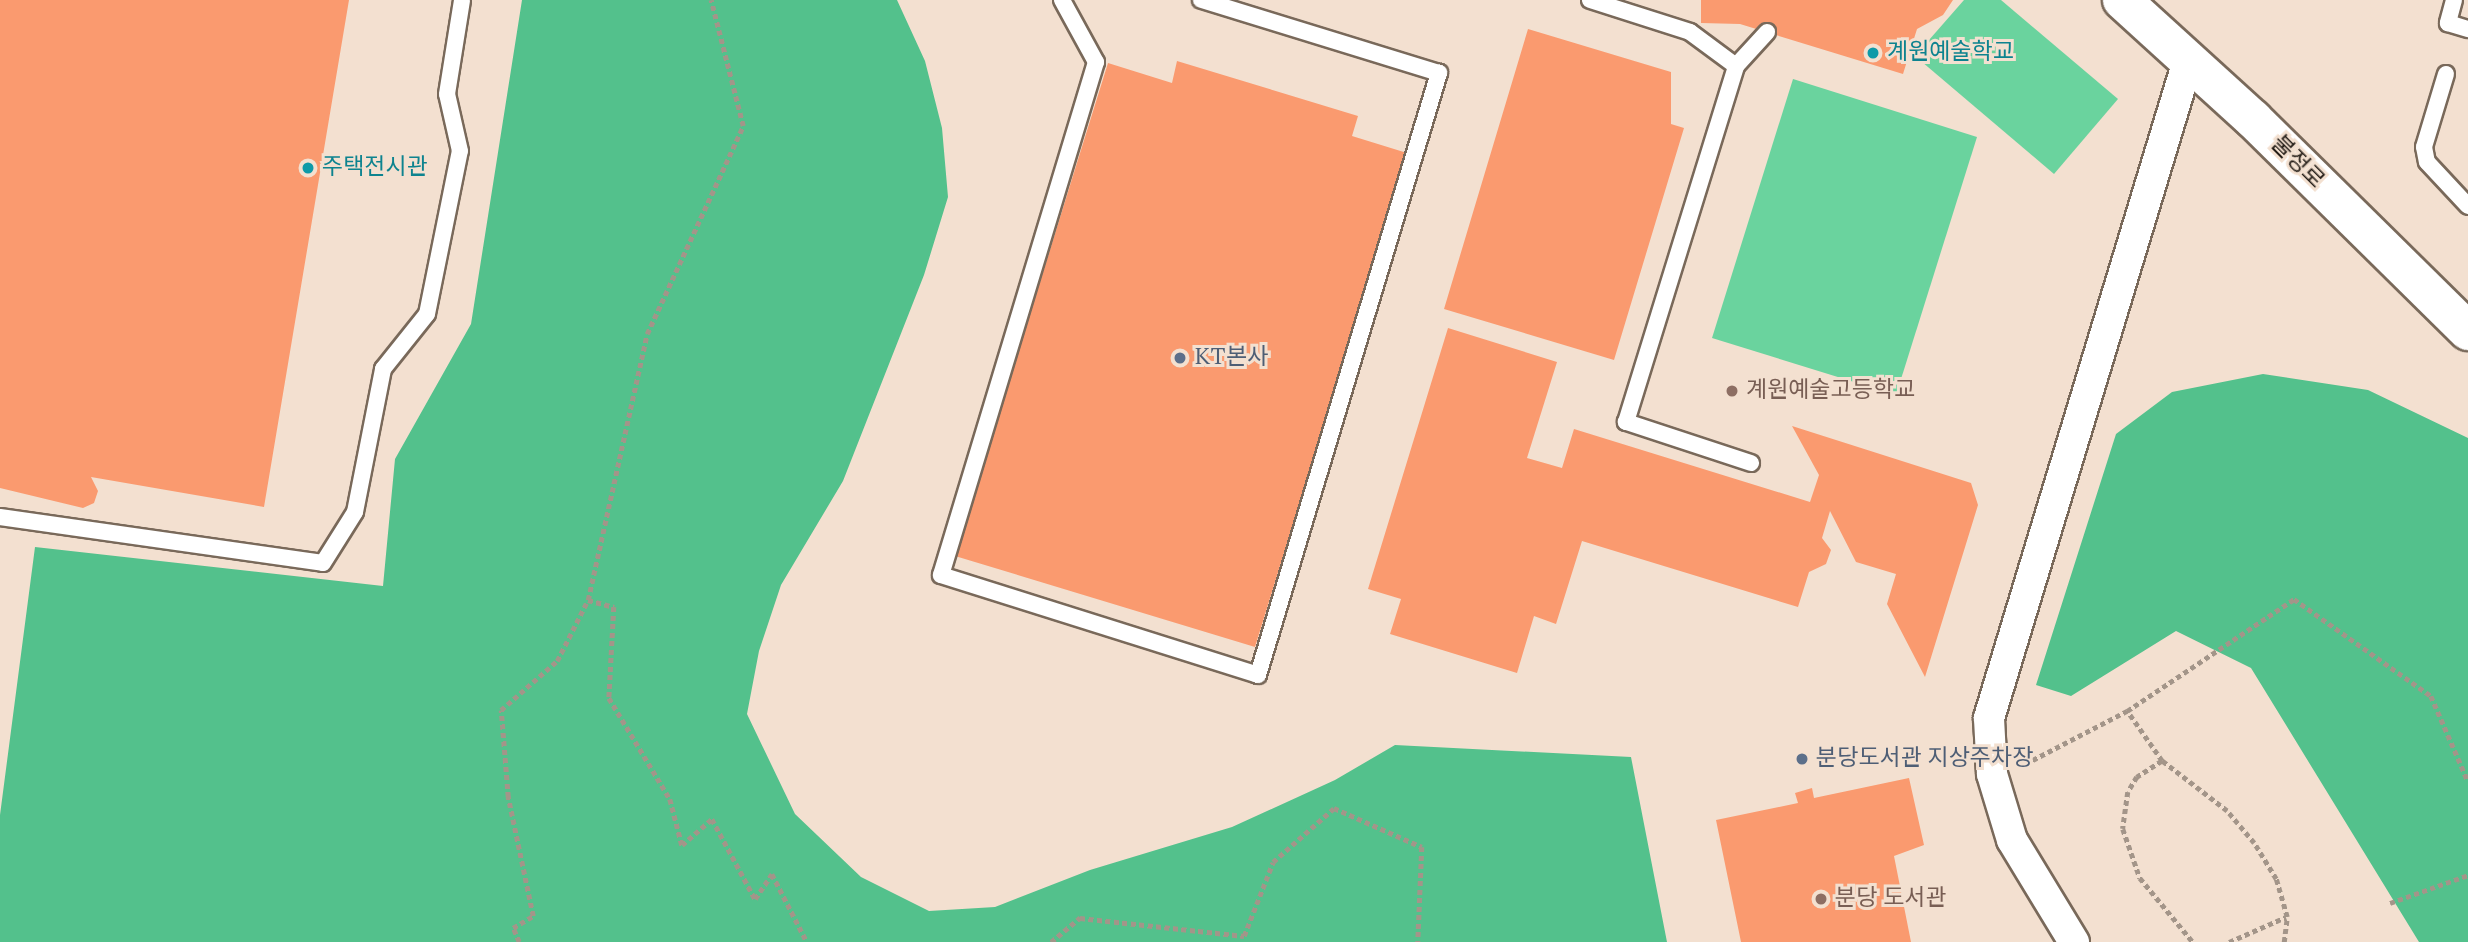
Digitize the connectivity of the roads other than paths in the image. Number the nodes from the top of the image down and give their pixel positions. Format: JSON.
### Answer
{"nodes":[{"id":1,"x":462,"y":0,"type":"edge"},
{"id":2,"x":1062,"y":0,"type":"edge"},
{"id":3,"x":1201,"y":0,"type":"edge"},
{"id":4,"x":1590,"y":0,"type":"edge"},
{"id":5,"x":2122,"y":0,"type":"edge"},
{"id":6,"x":2454,"y":0,"type":"edge"},
{"id":7,"x":2468,"y":29,"type":"edge"},
{"id":8,"x":1767,"y":32,"type":"dead end"},
{"id":9,"x":2188,"y":61,"type":"junction"},
{"id":10,"x":1736,"y":66,"type":"junction"},
{"id":11,"x":2446,"y":74,"type":"dead end"},
{"id":12,"x":2468,"y":206,"type":"edge"},
{"id":13,"x":2468,"y":331,"type":"edge"},
{"id":14,"x":1751,"y":463,"type":"dead end"},
{"id":15,"x":0,"y":517,"type":"edge"},
{"id":16,"x":2074,"y":942,"type":"edge"}],
"edges":[{"from":1,"to":15,"type":"lane"},
{"from":2,"to":3,"type":"lane"},
{"from":4,"to":10,"type":"lane"},
{"from":5,"to":9,"type":"main road","name":"불정로"},
{"from":6,"to":7,"type":"lane"},
{"from":8,"to":10,"type":"lane"},
{"from":9,"to":13,"type":"main road","name":"불정로"},
{"from":9,"to":16,"type":"street"},
{"from":10,"to":14,"type":"lane"},
{"from":11,"to":12,"type":"lane"}]}
